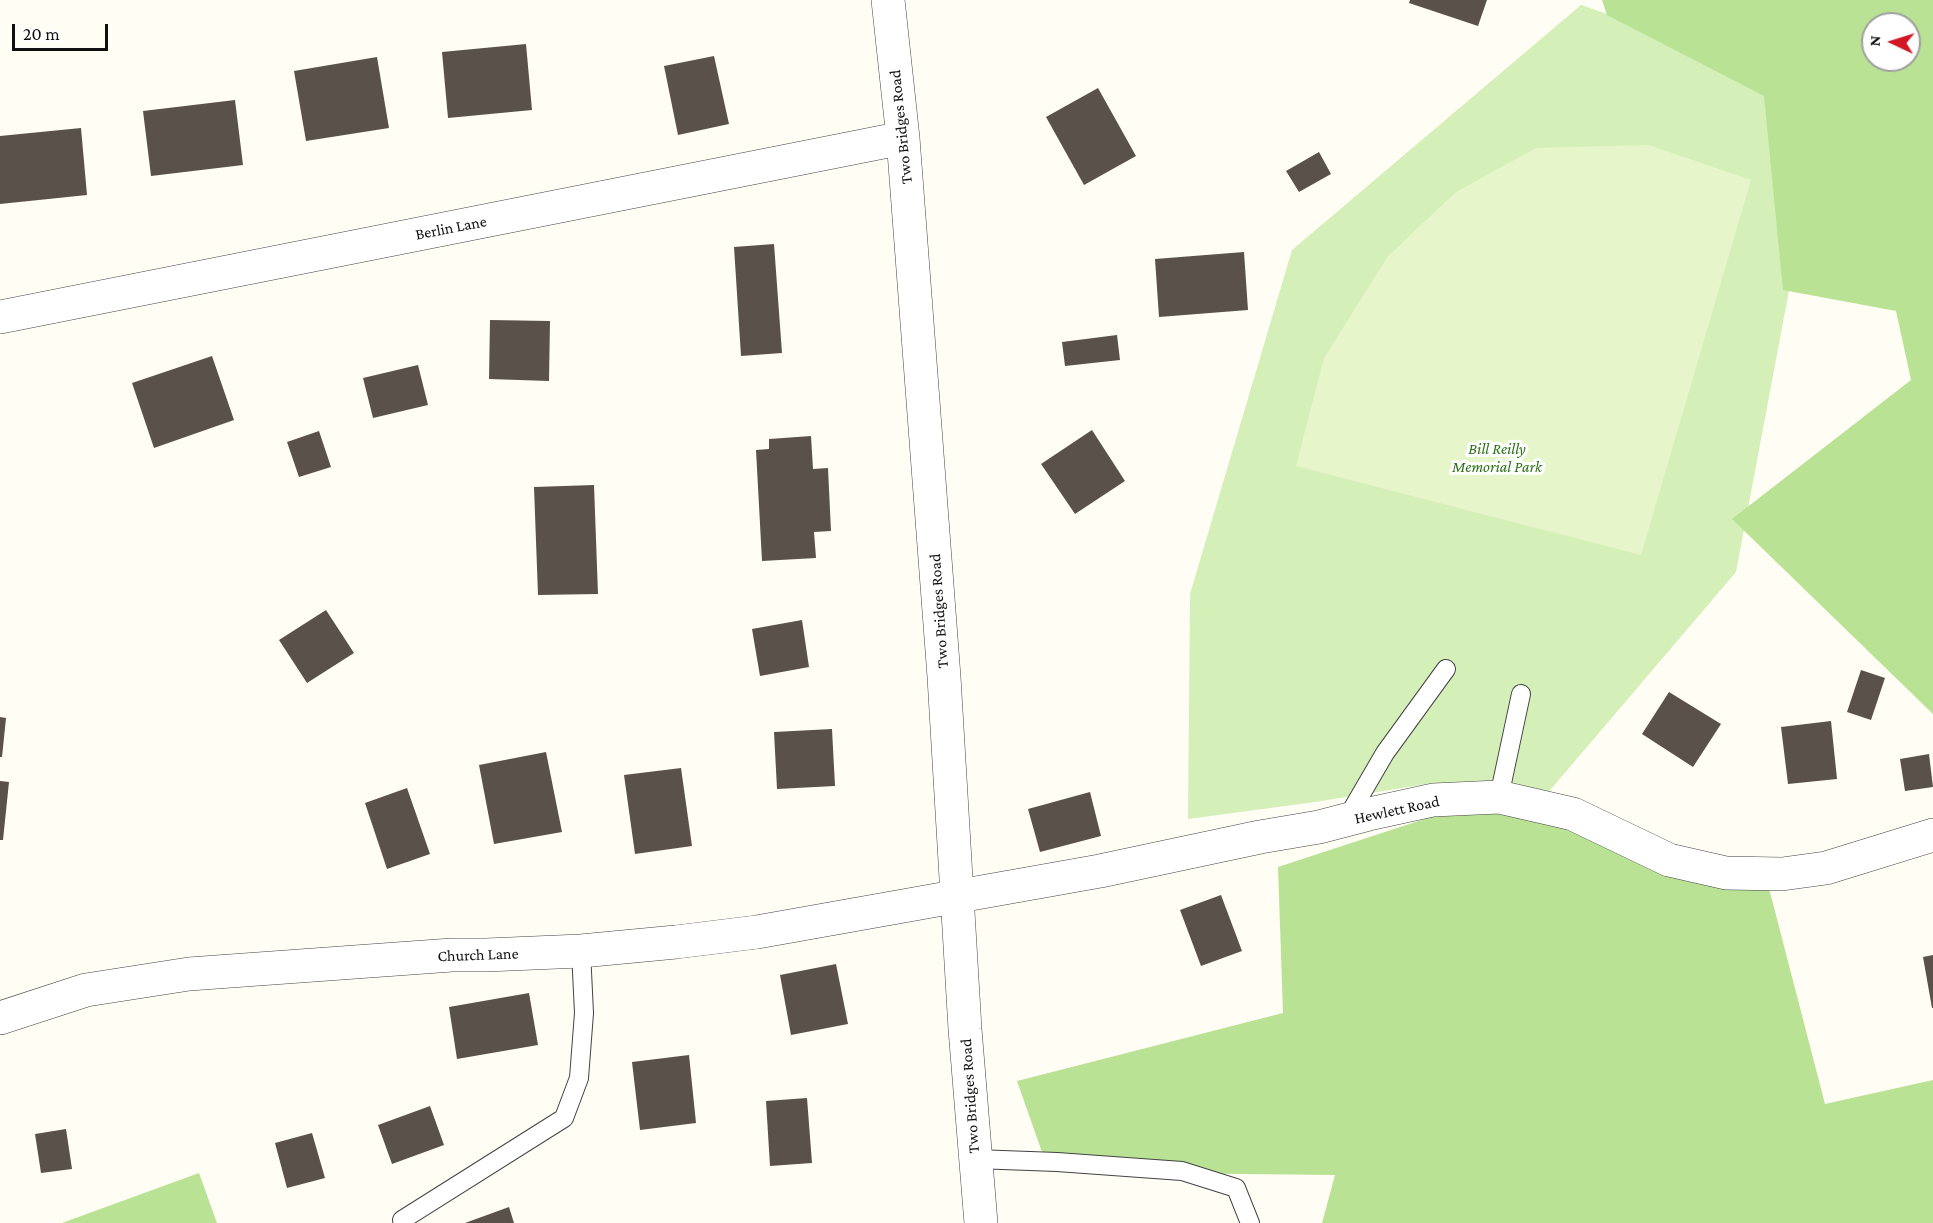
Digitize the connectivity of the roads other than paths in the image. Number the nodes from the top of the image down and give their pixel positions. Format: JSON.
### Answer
{"nodes":[{"id":1,"x":888,"y":0,"type":"edge"},
{"id":2,"x":903,"y":138,"type":"junction"},
{"id":3,"x":0,"y":317,"type":"edge"},
{"id":4,"x":1446,"y":669,"type":"dead end"},
{"id":5,"x":1521,"y":694,"type":"dead end"},
{"id":6,"x":1499,"y":797,"type":"junction"},
{"id":7,"x":1346,"y":820,"type":"junction"},
{"id":8,"x":1933,"y":834,"type":"edge"},
{"id":9,"x":957,"y":897,"type":"junction"},
{"id":10,"x":581,"y":951,"type":"junction"},
{"id":11,"x":0,"y":1018,"type":"edge"},
{"id":12,"x":975,"y":1160,"type":"junction"},
{"id":13,"x":402,"y":1220,"type":"dead end"},
{"id":14,"x":981,"y":1223,"type":"edge"},
{"id":15,"x":1250,"y":1223,"type":"edge"}],
"edges":[{"from":1,"to":2,"type":"street","name":"Two Bridges Road"},
{"from":2,"to":3,"type":"street","name":"Berlin Lane"},
{"from":2,"to":9,"type":"street","name":"Two Bridges Road"},
{"from":4,"to":7,"type":"lane"},
{"from":5,"to":6,"type":"lane"},
{"from":6,"to":7,"type":"street","name":"Hewlett Road"},
{"from":6,"to":8,"type":"street","name":"Hewlett Road"},
{"from":7,"to":9,"type":"street","name":"Hewlett Road"},
{"from":9,"to":10,"type":"street","name":"Church Lane"},
{"from":9,"to":12,"type":"street","name":"Two Bridges Road"},
{"from":10,"to":11,"type":"street","name":"Church Lane"},
{"from":10,"to":13,"type":"lane"},
{"from":12,"to":14,"type":"street","name":"Two Bridges Road"},
{"from":12,"to":15,"type":"lane"}]}
